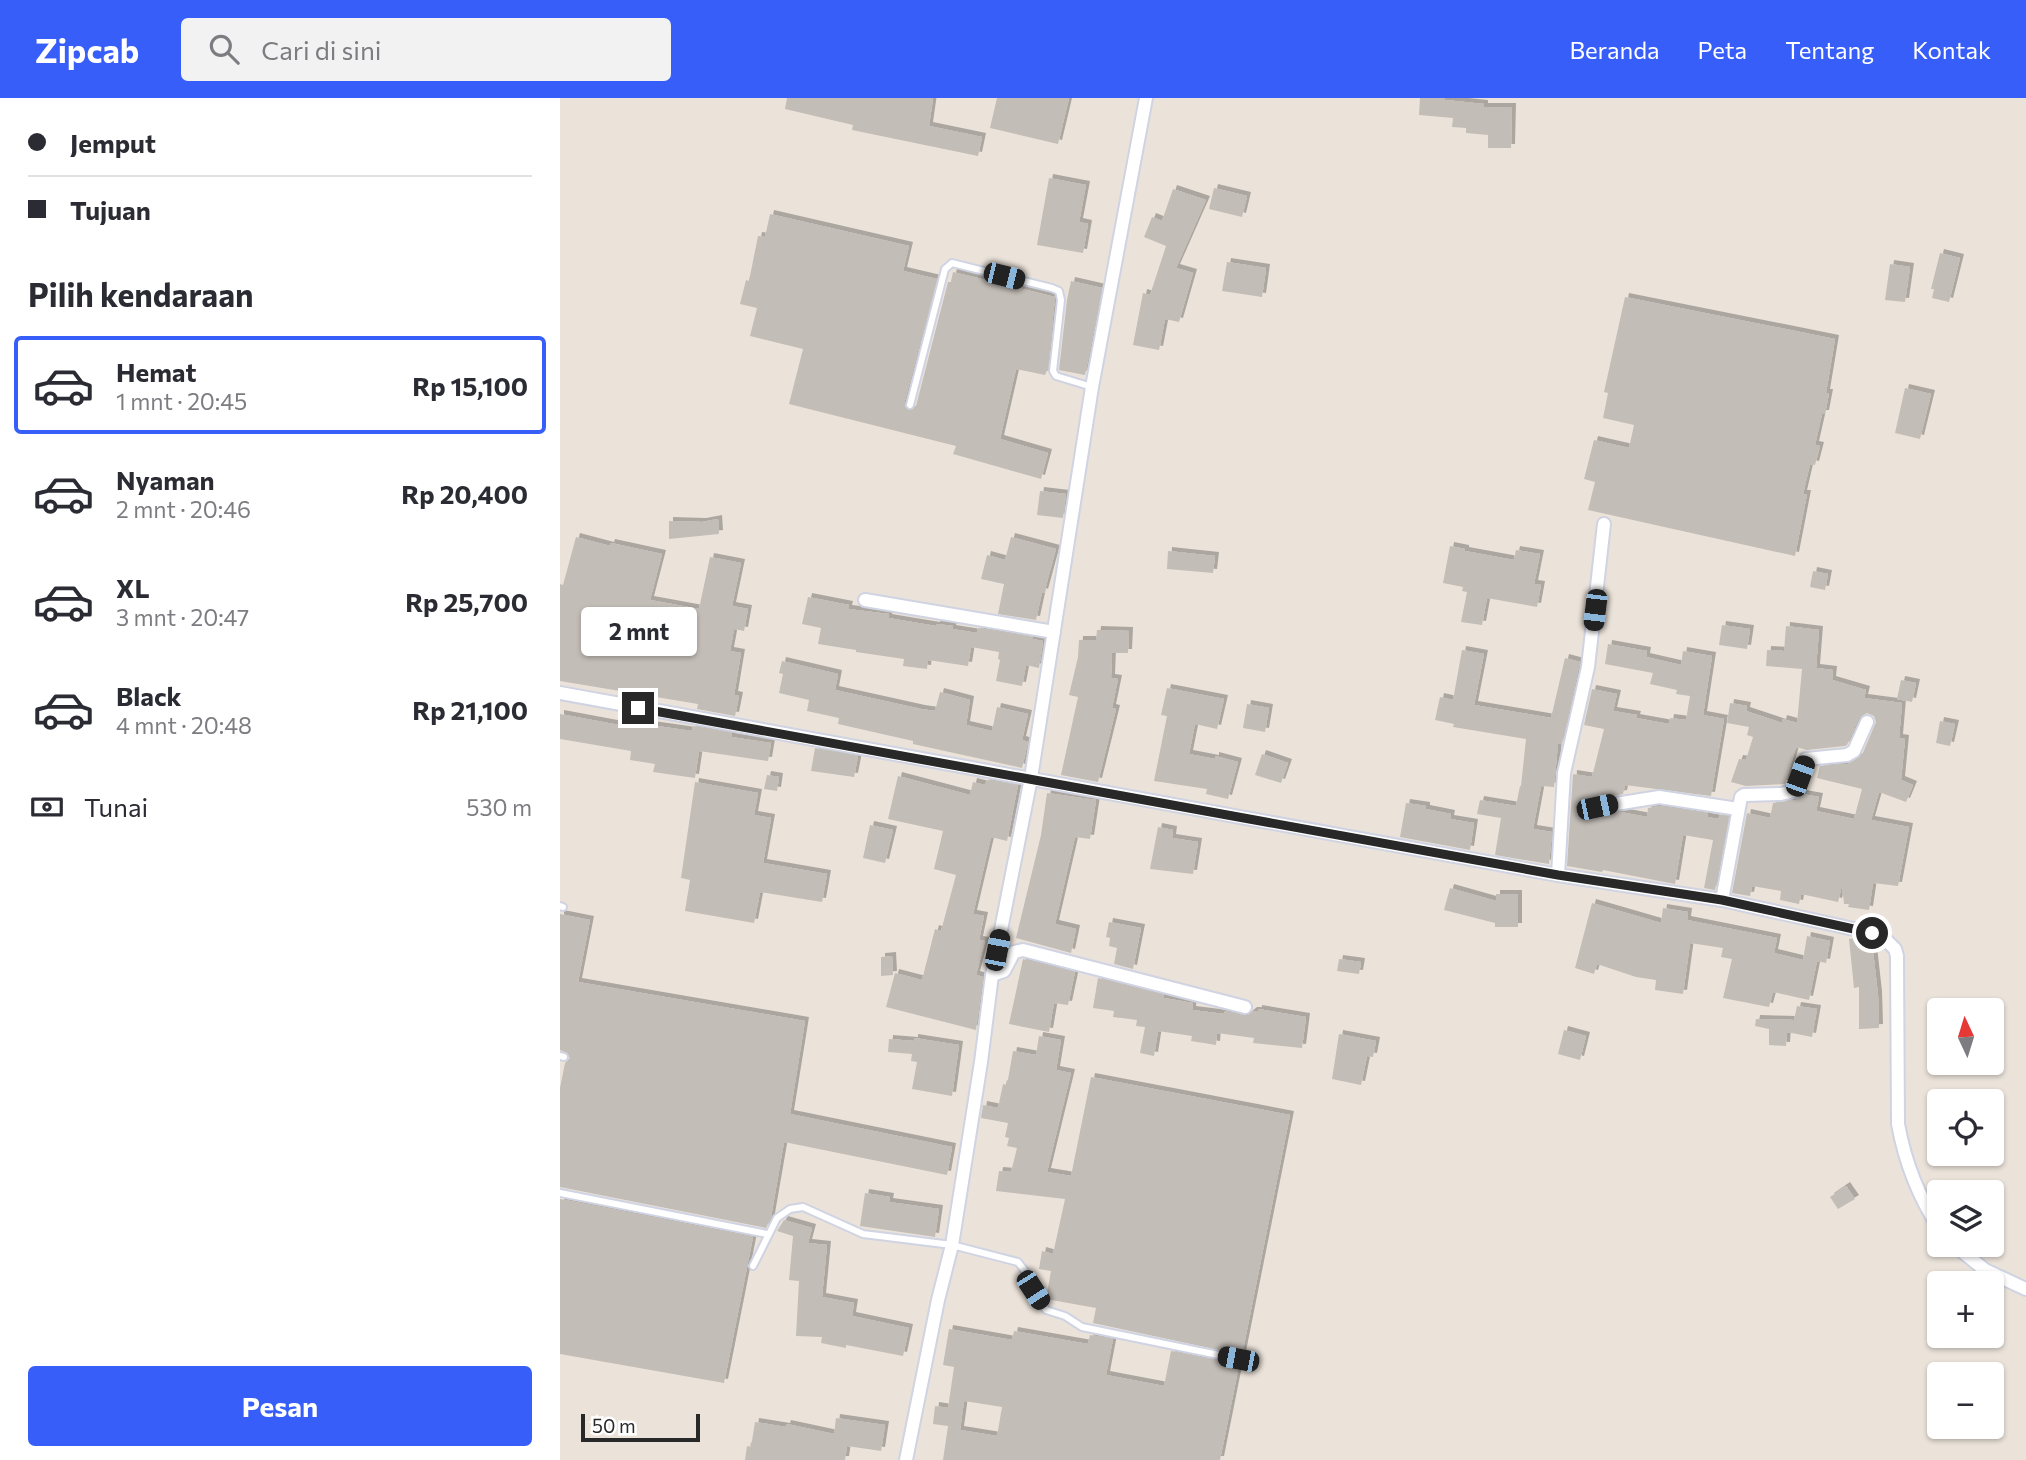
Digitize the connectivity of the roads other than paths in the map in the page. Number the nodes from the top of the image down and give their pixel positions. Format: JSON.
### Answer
{"nodes":[{"id":1,"x":1146,"y":98,"type":"edge"},
{"id":2,"x":1092,"y":387,"type":"junction"},
{"id":3,"x":910,"y":405,"type":"dead end"},
{"id":4,"x":1604,"y":524,"type":"dead end"},
{"id":5,"x":865,"y":600,"type":"dead end"},
{"id":6,"x":1054,"y":632,"type":"junction"},
{"id":7,"x":560,"y":694,"type":"edge"},
{"id":8,"x":1867,"y":722,"type":"dead end"},
{"id":9,"x":1031,"y":778,"type":"junction"},
{"id":10,"x":1597,"y":807,"type":"dead end"},
{"id":11,"x":1738,"y":808,"type":"junction"},
{"id":12,"x":1558,"y":875,"type":"junction"},
{"id":13,"x":1722,"y":900,"type":"junction"},
{"id":14,"x":992,"y":975,"type":"junction"},
{"id":15,"x":1245,"y":1007,"type":"dead end"},
{"id":16,"x":560,"y":1193,"type":"edge"},
{"id":17,"x":1927,"y":1208,"type":"edge"},
{"id":18,"x":768,"y":1234,"type":"junction"},
{"id":19,"x":952,"y":1245,"type":"junction"},
{"id":20,"x":1969,"y":1257,"type":"edge"},
{"id":21,"x":752,"y":1266,"type":"dead end"},
{"id":22,"x":2026,"y":1289,"type":"edge"},
{"id":23,"x":1238,"y":1359,"type":"dead end"},
{"id":24,"x":906,"y":1460,"type":"edge"}],
"edges":[{"from":1,"to":2,"type":"street"},
{"from":2,"to":3,"type":"lane"},
{"from":2,"to":6,"type":"street"},
{"from":4,"to":12,"type":"street"},
{"from":5,"to":6,"type":"street"},
{"from":6,"to":9,"type":"street"},
{"from":7,"to":9,"type":"street"},
{"from":8,"to":11,"type":"street"},
{"from":9,"to":12,"type":"street"},
{"from":9,"to":14,"type":"street"},
{"from":10,"to":11,"type":"street"},
{"from":11,"to":13,"type":"street"},
{"from":12,"to":13,"type":"street"},
{"from":13,"to":17,"type":"street"},
{"from":14,"to":15,"type":"street"},
{"from":14,"to":19,"type":"street"},
{"from":16,"to":18,"type":"lane"},
{"from":18,"to":19,"type":"lane"},
{"from":18,"to":21,"type":"lane"},
{"from":19,"to":23,"type":"lane"},
{"from":19,"to":24,"type":"street"},
{"from":20,"to":22,"type":"street"}]}
